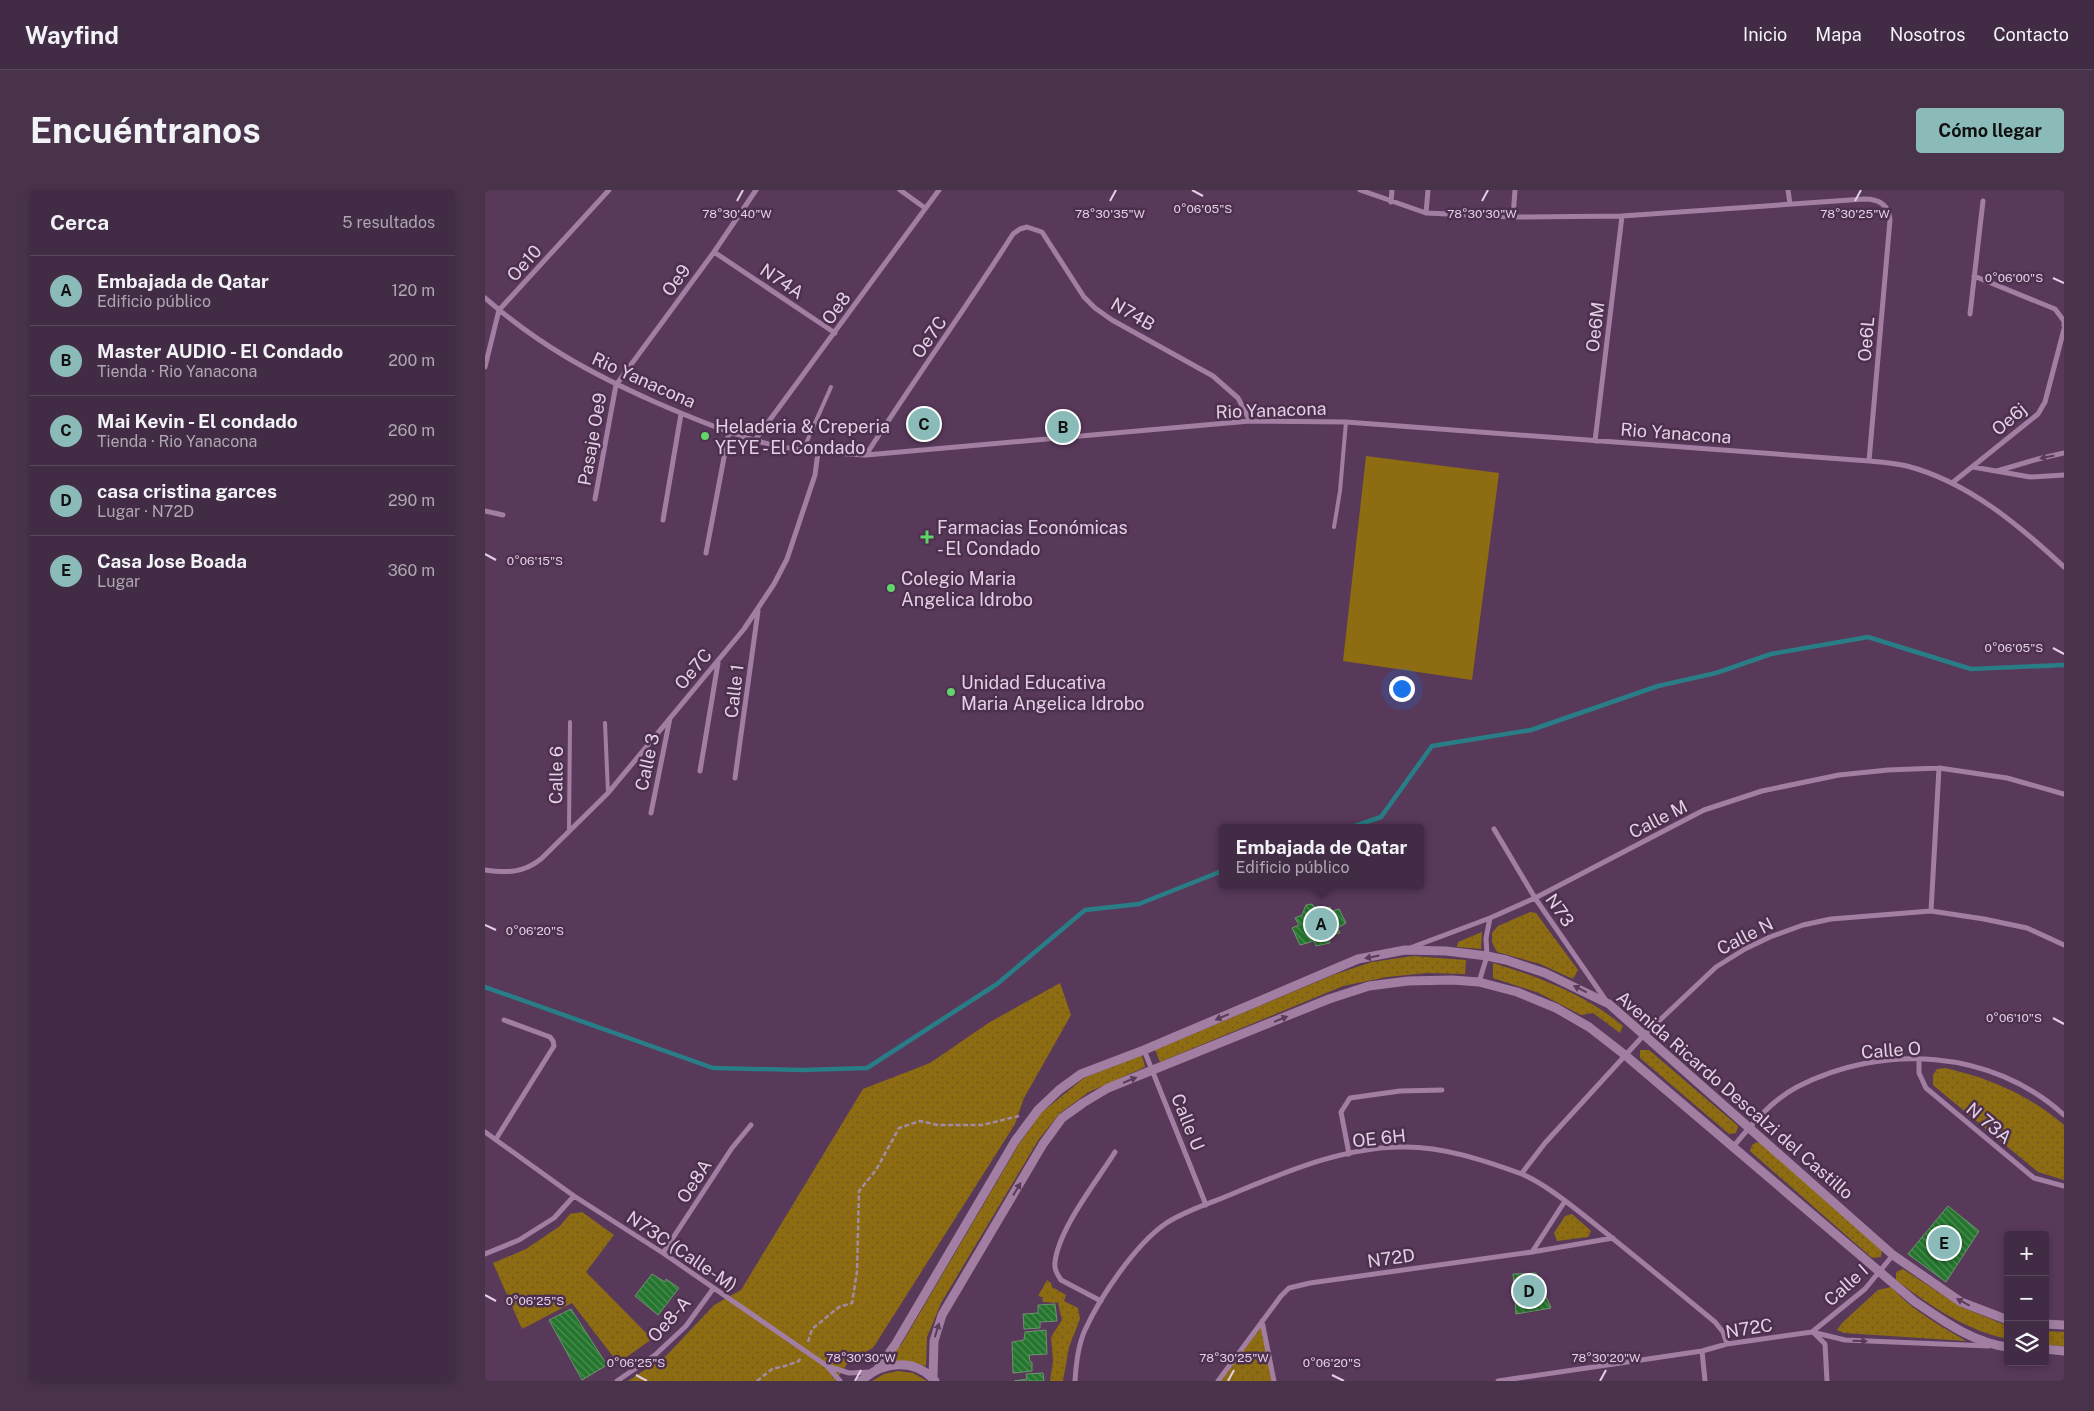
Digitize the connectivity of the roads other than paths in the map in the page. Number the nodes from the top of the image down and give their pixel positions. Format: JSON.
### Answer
{"nodes":[{"id":1,"x":609,"y":190,"type":"edge"},
{"id":2,"x":756,"y":190,"type":"edge"},
{"id":3,"x":900,"y":190,"type":"edge"},
{"id":4,"x":939,"y":190,"type":"edge"},
{"id":5,"x":1360,"y":190,"type":"edge"},
{"id":6,"x":1392,"y":190,"type":"edge"},
{"id":7,"x":1428,"y":190,"type":"edge"},
{"id":8,"x":1515,"y":190,"type":"edge"},
{"id":9,"x":1788,"y":190,"type":"edge"},
{"id":10,"x":1983,"y":201,"type":"dead end"},
{"id":11,"x":1391,"y":202,"type":"junction"},
{"id":12,"x":1790,"y":204,"type":"junction"},
{"id":13,"x":925,"y":208,"type":"junction"},
{"id":14,"x":1426,"y":213,"type":"junction"},
{"id":15,"x":1622,"y":216,"type":"junction"},
{"id":16,"x":1513,"y":218,"type":"junction"},
{"id":17,"x":1013,"y":234,"type":"joint"},
{"id":18,"x":714,"y":252,"type":"junction"},
{"id":19,"x":1974,"y":276,"type":"junction"},
{"id":20,"x":485,"y":298,"type":"edge"},
{"id":21,"x":499,"y":310,"type":"junction"},
{"id":22,"x":1970,"y":314,"type":"dead end"},
{"id":23,"x":2064,"y":328,"type":"edge"},
{"id":24,"x":835,"y":333,"type":"junction"},
{"id":25,"x":485,"y":367,"type":"edge"},
{"id":26,"x":616,"y":385,"type":"junction"},
{"id":27,"x":831,"y":387,"type":"dead end"},
{"id":28,"x":681,"y":414,"type":"junction"},
{"id":29,"x":1250,"y":421,"type":"junction"},
{"id":30,"x":1346,"y":422,"type":"junction"},
{"id":31,"x":729,"y":431,"type":"junction"},
{"id":32,"x":755,"y":440,"type":"junction"},
{"id":33,"x":1595,"y":441,"type":"junction"},
{"id":34,"x":803,"y":450,"type":"junction"},
{"id":35,"x":819,"y":452,"type":"junction"},
{"id":36,"x":2064,"y":453,"type":"edge"},
{"id":37,"x":867,"y":455,"type":"junction"},
{"id":38,"x":1869,"y":461,"type":"junction"},
{"id":39,"x":1973,"y":467,"type":"junction"},
{"id":40,"x":1995,"y":472,"type":"junction"},
{"id":41,"x":2064,"y":476,"type":"edge"},
{"id":42,"x":1952,"y":483,"type":"junction"},
{"id":43,"x":595,"y":499,"type":"dead end"},
{"id":44,"x":485,"y":511,"type":"edge"},
{"id":45,"x":503,"y":515,"type":"dead end"},
{"id":46,"x":663,"y":520,"type":"dead end"},
{"id":47,"x":1334,"y":527,"type":"dead end"},
{"id":48,"x":706,"y":554,"type":"dead end"},
{"id":49,"x":2064,"y":567,"type":"edge"},
{"id":50,"x":759,"y":608,"type":"junction"},
{"id":51,"x":719,"y":660,"type":"junction"},
{"id":52,"x":670,"y":717,"type":"junction"},
{"id":53,"x":570,"y":722,"type":"dead end"},
{"id":54,"x":605,"y":723,"type":"dead end"},
{"id":55,"x":1939,"y":768,"type":"junction"},
{"id":56,"x":700,"y":770,"type":"dead end"},
{"id":57,"x":735,"y":778,"type":"dead end"},
{"id":58,"x":607,"y":793,"type":"junction"},
{"id":59,"x":2064,"y":794,"type":"edge"},
{"id":60,"x":651,"y":813,"type":"dead end"},
{"id":61,"x":1494,"y":829,"type":"dead end"},
{"id":62,"x":569,"y":830,"type":"junction"},
{"id":63,"x":485,"y":870,"type":"edge"},
{"id":64,"x":1535,"y":898,"type":"junction"},
{"id":65,"x":1931,"y":911,"type":"junction"},
{"id":66,"x":1490,"y":918,"type":"junction"},
{"id":67,"x":2064,"y":945,"type":"edge"},
{"id":68,"x":1405,"y":950,"type":"junction"},
{"id":69,"x":1487,"y":956,"type":"junction"},
{"id":70,"x":1479,"y":982,"type":"junction"},
{"id":71,"x":1609,"y":1004,"type":"junction"},
{"id":72,"x":504,"y":1020,"type":"dead end"},
{"id":73,"x":1643,"y":1036,"type":"junction"},
{"id":74,"x":1144,"y":1050,"type":"junction"},
{"id":75,"x":1625,"y":1055,"type":"junction"},
{"id":76,"x":1919,"y":1060,"type":"junction"},
{"id":77,"x":1153,"y":1071,"type":"junction"},
{"id":78,"x":1442,"y":1090,"type":"dead end"},
{"id":79,"x":2064,"y":1116,"type":"edge"},
{"id":80,"x":751,"y":1125,"type":"dead end"},
{"id":81,"x":1749,"y":1127,"type":"junction"},
{"id":82,"x":485,"y":1132,"type":"edge"},
{"id":83,"x":496,"y":1139,"type":"junction"},
{"id":84,"x":1733,"y":1147,"type":"junction"},
{"id":85,"x":1115,"y":1152,"type":"dead end"},
{"id":86,"x":1349,"y":1154,"type":"junction"},
{"id":87,"x":1522,"y":1173,"type":"junction"},
{"id":88,"x":2064,"y":1186,"type":"edge"},
{"id":89,"x":574,"y":1196,"type":"junction"},
{"id":90,"x":1565,"y":1201,"type":"junction"},
{"id":91,"x":1206,"y":1205,"type":"junction"},
{"id":92,"x":1613,"y":1238,"type":"junction"},
{"id":93,"x":1532,"y":1252,"type":"junction"},
{"id":94,"x":663,"y":1253,"type":"junction"},
{"id":95,"x":485,"y":1254,"type":"edge"},
{"id":96,"x":1893,"y":1255,"type":"junction"},
{"id":97,"x":1881,"y":1273,"type":"junction"},
{"id":98,"x":713,"y":1289,"type":"junction"},
{"id":99,"x":1101,"y":1301,"type":"junction"},
{"id":100,"x":2004,"y":1318,"type":"edge"},
{"id":101,"x":1263,"y":1321,"type":"junction"},
{"id":102,"x":2049,"y":1324,"type":"edge"},
{"id":103,"x":2064,"y":1325,"type":"edge"},
{"id":104,"x":1812,"y":1332,"type":"junction"},
{"id":105,"x":1727,"y":1344,"type":"junction"},
{"id":106,"x":2004,"y":1346,"type":"edge"},
{"id":107,"x":2004,"y":1347,"type":"edge"},
{"id":108,"x":2049,"y":1350,"type":"edge"},
{"id":109,"x":1702,"y":1351,"type":"junction"},
{"id":110,"x":2064,"y":1351,"type":"edge"},
{"id":111,"x":827,"y":1366,"type":"junction"},
{"id":112,"x":874,"y":1371,"type":"junction"},
{"id":113,"x":934,"y":1380,"type":"edge"},
{"id":114,"x":617,"y":1381,"type":"edge"},
{"id":115,"x":840,"y":1381,"type":"edge"},
{"id":116,"x":861,"y":1381,"type":"edge"},
{"id":117,"x":1075,"y":1381,"type":"edge"},
{"id":118,"x":1218,"y":1381,"type":"edge"},
{"id":119,"x":1274,"y":1381,"type":"edge"},
{"id":120,"x":1498,"y":1381,"type":"edge"},
{"id":121,"x":1705,"y":1381,"type":"edge"},
{"id":122,"x":1827,"y":1381,"type":"edge"}],
"edges":[{"from":1,"to":21,"type":"street","name":"Oe10"},
{"from":2,"to":18,"type":"street","name":"Oe9"},
{"from":3,"to":13,"type":"street"},
{"from":4,"to":13,"type":"street","name":"Oe8"},
{"from":5,"to":11,"type":"street"},
{"from":6,"to":11,"type":"street"},
{"from":7,"to":14,"type":"street"},
{"from":8,"to":16,"type":"street"},
{"from":9,"to":12,"type":"street"},
{"from":10,"to":19,"type":"street"},
{"from":11,"to":14,"type":"street"},
{"from":12,"to":15,"type":"street"},
{"from":12,"to":38,"type":"street","name":"Oe6L"},
{"from":13,"to":24,"type":"street","name":"Oe8"},
{"from":14,"to":16,"type":"street"},
{"from":15,"to":16,"type":"street"},
{"from":15,"to":33,"type":"street","name":"Oe6M"},
{"from":17,"to":29,"type":"street","name":"N74B"},
{"from":17,"to":37,"type":"street","name":"Oe7C"},
{"from":18,"to":24,"type":"street","name":"N74A"},
{"from":18,"to":26,"type":"street","name":"Oe9"},
{"from":19,"to":22,"type":"street"},
{"from":19,"to":23,"type":"street","name":"Oe6j"},
{"from":20,"to":21,"type":"street","name":"Rio Yanacona"},
{"from":21,"to":25,"type":"street","name":"Oe10"},
{"from":21,"to":26,"type":"street","name":"Rio Yanacona"},
{"from":23,"to":39,"type":"street","name":"Oe6j"},
{"from":24,"to":32,"type":"street","name":"Oe8"},
{"from":26,"to":28,"type":"street","name":"Rio Yanacona"},
{"from":26,"to":43,"type":"street","name":"Pasaje Oe9"},
{"from":27,"to":34,"type":"lane"},
{"from":28,"to":31,"type":"street","name":"Rio Yanacona"},
{"from":28,"to":46,"type":"street"},
{"from":29,"to":30,"type":"street","name":"Rio Yanacona"},
{"from":29,"to":37,"type":"street","name":"Rio Yanacona"},
{"from":30,"to":33,"type":"street","name":"Rio Yanacona"},
{"from":30,"to":47,"type":"lane"},
{"from":31,"to":32,"type":"street","name":"Rio Yanacona"},
{"from":31,"to":48,"type":"street"},
{"from":32,"to":34,"type":"street","name":"Rio Yanacona"},
{"from":33,"to":38,"type":"street","name":"Rio Yanacona"},
{"from":34,"to":35,"type":"street","name":"Rio Yanacona"},
{"from":35,"to":37,"type":"street","name":"Rio Yanacona"},
{"from":35,"to":50,"type":"street","name":"Oe7C"},
{"from":36,"to":40,"type":"street","one_way":true},
{"from":38,"to":42,"type":"street","name":"Rio Yanacona"},
{"from":39,"to":40,"type":"street"},
{"from":39,"to":42,"type":"street","name":"Oe6j"},
{"from":40,"to":41,"type":"street"},
{"from":42,"to":49,"type":"street","name":"Rio Yanacona"},
{"from":44,"to":45,"type":"street"},
{"from":50,"to":51,"type":"street","name":"Oe7C"},
{"from":50,"to":57,"type":"street","name":"Calle 1"},
{"from":51,"to":52,"type":"street","name":"Oe7C"},
{"from":51,"to":56,"type":"street"},
{"from":52,"to":58,"type":"street","name":"Oe7C"},
{"from":52,"to":60,"type":"street","name":"Calle 3"},
{"from":53,"to":62,"type":"lane","name":"Calle 6"},
{"from":54,"to":58,"type":"lane"},
{"from":55,"to":59,"type":"street","name":"Calle M"},
{"from":55,"to":64,"type":"street","name":"Calle M"},
{"from":55,"to":65,"type":"street"},
{"from":58,"to":62,"type":"street","name":"Oe7C"},
{"from":61,"to":64,"type":"street","name":"N73"},
{"from":62,"to":63,"type":"street","name":"Oe7C"},
{"from":64,"to":66,"type":"street","name":"Calle M"},
{"from":64,"to":71,"type":"street","name":"N73"},
{"from":65,"to":67,"type":"street","name":"Calle N"},
{"from":65,"to":73,"type":"street","name":"Calle N"},
{"from":66,"to":68,"type":"street","name":"Calle M"},
{"from":66,"to":69,"type":"street"},
{"from":68,"to":69,"type":"street","name":"Avenida Ricardo Descalzi del Castillo"},
{"from":68,"to":74,"type":"street","name":"Avenida Ricardo Descalzi del Castillo","one_way":true},
{"from":69,"to":70,"type":"street"},
{"from":71,"to":69,"type":"street","name":"Avenida Ricardo Descalzi del Castillo","one_way":true},
{"from":70,"to":75,"type":"street","name":"Avenida Ricardo Descalzi del Castillo"},
{"from":77,"to":70,"type":"street","name":"Avenida Ricardo Descalzi del Castillo","one_way":true},
{"from":71,"to":73,"type":"street","name":"Avenida Ricardo Descalzi del Castillo"},
{"from":72,"to":83,"type":"street"},
{"from":73,"to":75,"type":"street","name":"Calle N"},
{"from":73,"to":81,"type":"street","name":"Avenida Ricardo Descalzi del Castillo"},
{"from":74,"to":77,"type":"street","name":"Calle U"},
{"from":74,"to":112,"type":"street","name":"Avenida Ricardo Descalzi del Castillo"},
{"from":75,"to":84,"type":"street","name":"Avenida Ricardo Descalzi del Castillo"},
{"from":75,"to":87,"type":"street","name":"Calle N"},
{"from":76,"to":79,"type":"street","name":"Calle O"},
{"from":76,"to":81,"type":"street","name":"Calle O"},
{"from":76,"to":88,"type":"street","name":"N 73A"},
{"from":77,"to":91,"type":"street","name":"Calle U"},
{"from":113,"to":77,"type":"street","name":"Avenida Ricardo Descalzi del Castillo","one_way":true},
{"from":78,"to":86,"type":"street"},
{"from":80,"to":94,"type":"street","name":"Oe8A"},
{"from":81,"to":84,"type":"street","name":"Calle O"},
{"from":81,"to":96,"type":"street","name":"Avenida Ricardo Descalzi del Castillo"},
{"from":82,"to":83,"type":"street","name":"N73C (Calle-M)"},
{"from":83,"to":89,"type":"street","name":"N73C (Calle-M)"},
{"from":84,"to":97,"type":"street","name":"Avenida Ricardo Descalzi del Castillo"},
{"from":85,"to":99,"type":"street"},
{"from":86,"to":87,"type":"street","name":"OE 6H"},
{"from":86,"to":91,"type":"street","name":"OE 6H"},
{"from":87,"to":90,"type":"street","name":"OE 6H"},
{"from":89,"to":94,"type":"street","name":"N73C (Calle-M)"},
{"from":89,"to":95,"type":"street"},
{"from":90,"to":92,"type":"street","name":"OE 6H"},
{"from":90,"to":93,"type":"street"},
{"from":91,"to":99,"type":"street","name":"OE 6H"},
{"from":92,"to":93,"type":"street","name":"N72D"},
{"from":92,"to":105,"type":"street","name":"OE 6H"},
{"from":93,"to":101,"type":"street","name":"N72D"},
{"from":94,"to":98,"type":"street","name":"N73C (Calle-M)"},
{"from":96,"to":97,"type":"street","name":"Calle I"},
{"from":100,"to":96,"type":"street","name":"Avenida Ricardo Descalzi del Castillo","one_way":true},
{"from":97,"to":104,"type":"street","name":"Calle I"},
{"from":97,"to":106,"type":"street","name":"Avenida Ricardo Descalzi del Castillo"},
{"from":98,"to":111,"type":"street","name":"N73C (Calle-M)"},
{"from":98,"to":114,"type":"street","name":"Oe8-A"},
{"from":99,"to":117,"type":"street","name":"OE 6H"},
{"from":101,"to":118,"type":"street","name":"N72D"},
{"from":101,"to":119,"type":"street"},
{"from":102,"to":103,"type":"street"},
{"from":104,"to":105,"type":"street","name":"N72C"},
{"from":104,"to":107,"type":"street","name":"N72C","one_way":true},
{"from":104,"to":122,"type":"street"},
{"from":105,"to":109,"type":"street","name":"N72C"},
{"from":108,"to":110,"type":"street"},
{"from":109,"to":120,"type":"street","name":"N72C"},
{"from":109,"to":121,"type":"street"},
{"from":111,"to":112,"type":"street","name":"N73C (Calle-M)"},
{"from":111,"to":115,"type":"street"},
{"from":112,"to":113,"type":"street","name":"Avenida Ricardo Descalzi del Castillo"},
{"from":112,"to":116,"type":"street","name":"Avenida Ricardo Descalzi del Castillo"}]}
